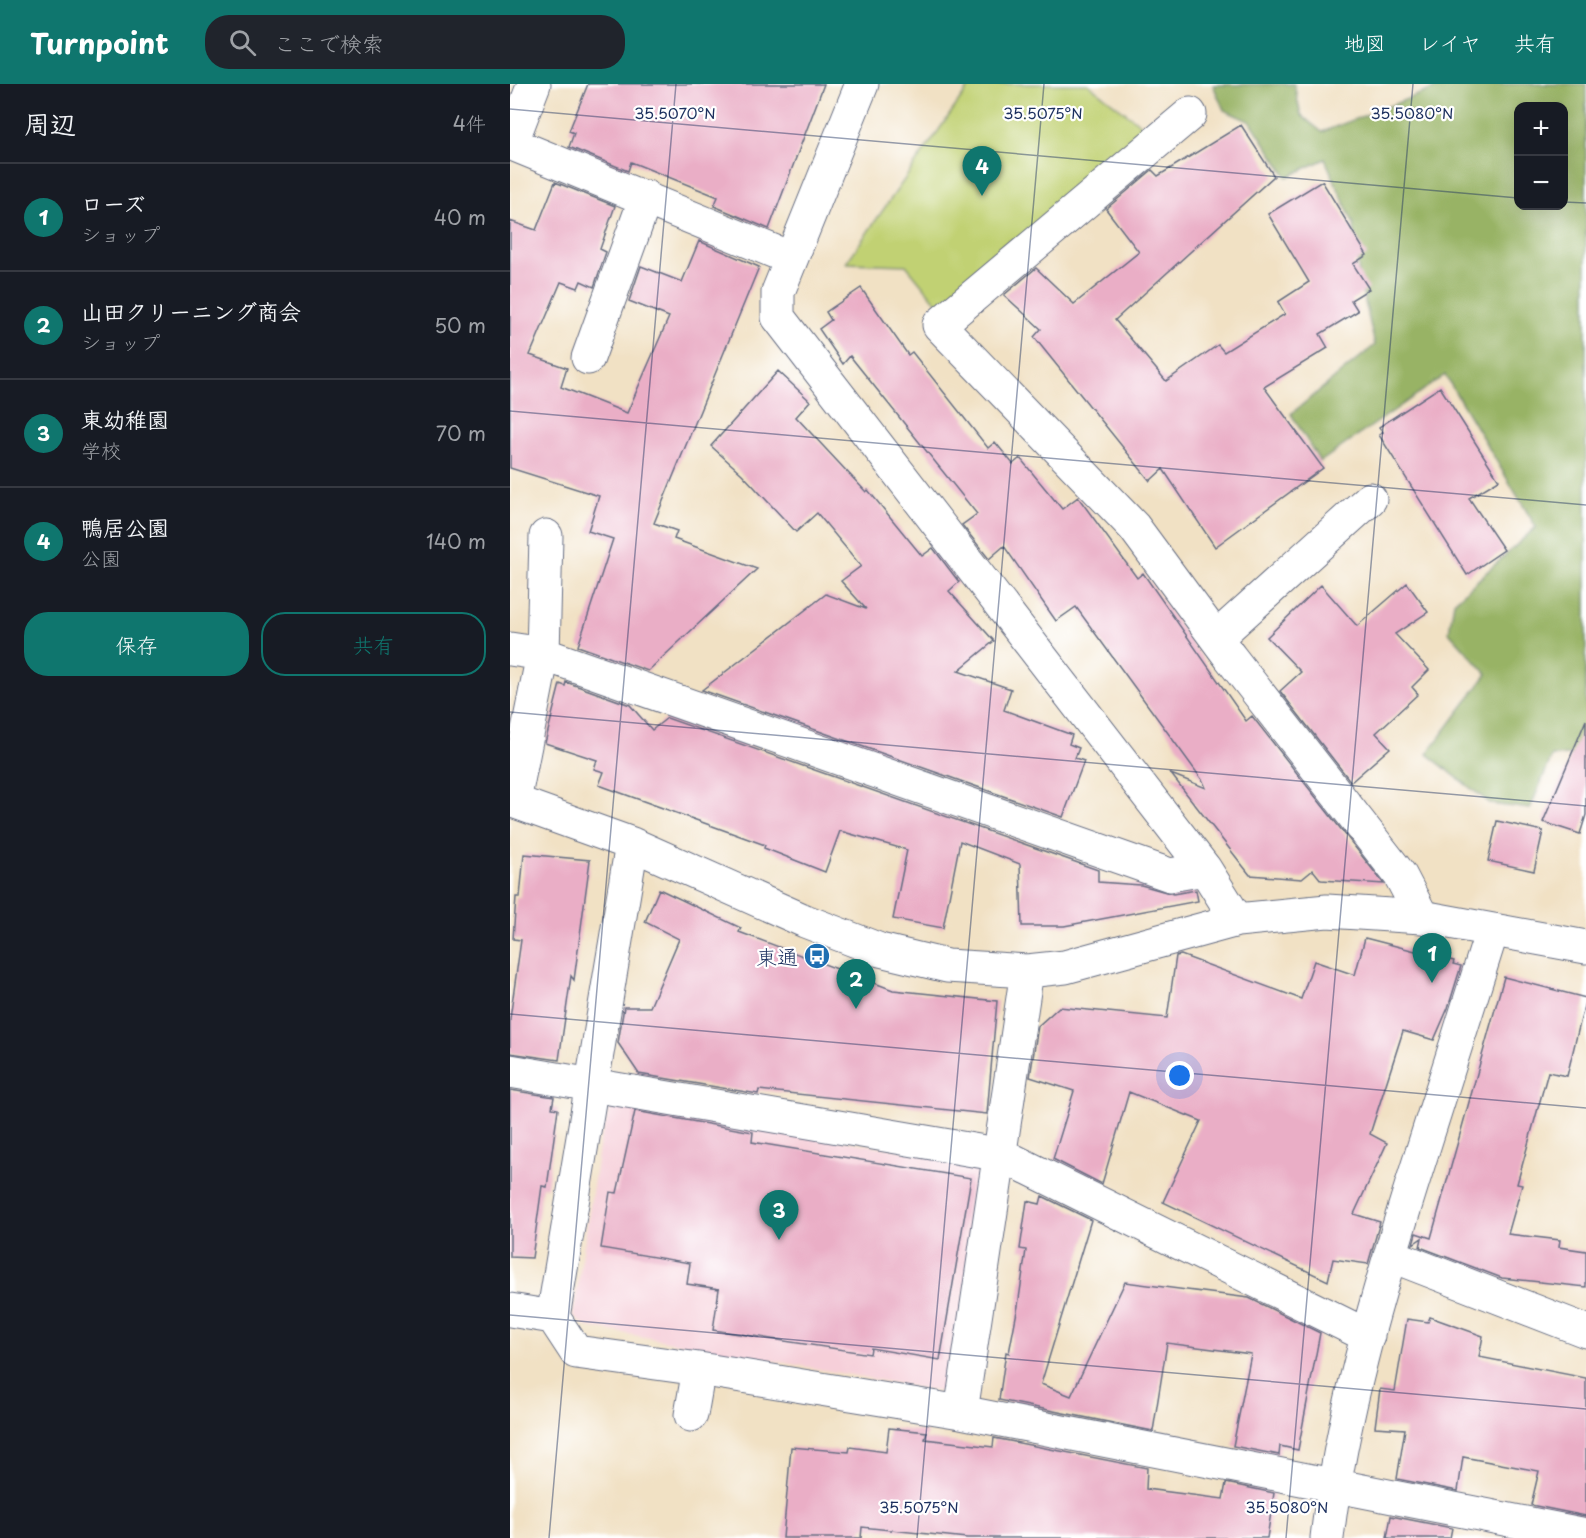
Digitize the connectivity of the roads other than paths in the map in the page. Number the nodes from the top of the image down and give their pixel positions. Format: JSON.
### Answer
{"nodes":[{"id":1,"x":534,"y":84,"type":"edge"},
{"id":2,"x":861,"y":84,"type":"edge"},
{"id":3,"x":1190,"y":114,"type":"dead end"},
{"id":4,"x":511,"y":144,"type":"edge"},
{"id":5,"x":646,"y":197,"type":"junction"},
{"id":6,"x":790,"y":258,"type":"junction"},
{"id":7,"x":588,"y":358,"type":"dead end"},
{"id":8,"x":1370,"y":499,"type":"dead end"},
{"id":9,"x":546,"y":536,"type":"dead end"},
{"id":10,"x":1216,"y":638,"type":"junction"},
{"id":11,"x":510,"y":649,"type":"edge"},
{"id":12,"x":543,"y":654,"type":"junction"},
{"id":13,"x":512,"y":800,"type":"edge"},
{"id":14,"x":632,"y":844,"type":"junction"},
{"id":15,"x":1205,"y":869,"type":"junction"},
{"id":16,"x":1422,"y":917,"type":"junction"},
{"id":17,"x":1237,"y":920,"type":"junction"},
{"id":18,"x":1492,"y":931,"type":"junction"},
{"id":19,"x":1586,"y":947,"type":"edge"},
{"id":20,"x":1027,"y":971,"type":"junction"},
{"id":21,"x":510,"y":1071,"type":"edge"},
{"id":22,"x":591,"y":1084,"type":"junction"},
{"id":23,"x":1002,"y":1155,"type":"junction"},
{"id":24,"x":1390,"y":1255,"type":"junction"},
{"id":25,"x":510,"y":1310,"type":"edge"},
{"id":26,"x":553,"y":1317,"type":"junction"},
{"id":27,"x":1586,"y":1331,"type":"edge"},
{"id":28,"x":1368,"y":1336,"type":"junction"},
{"id":29,"x":962,"y":1412,"type":"junction"},
{"id":30,"x":1333,"y":1486,"type":"junction"},
{"id":31,"x":1586,"y":1535,"type":"edge"},
{"id":32,"x":1327,"y":1538,"type":"edge"}],
"edges":[{"from":1,"to":4,"type":"street"},
{"from":2,"to":6,"type":"street"},
{"from":3,"to":10,"type":"street"},
{"from":4,"to":5,"type":"street"},
{"from":5,"to":6,"type":"street"},
{"from":5,"to":7,"type":"street"},
{"from":6,"to":15,"type":"street"},
{"from":8,"to":10,"type":"street"},
{"from":9,"to":12,"type":"street"},
{"from":10,"to":16,"type":"street"},
{"from":11,"to":12,"type":"street"},
{"from":12,"to":13,"type":"street"},
{"from":12,"to":15,"type":"street"},
{"from":13,"to":14,"type":"street"},
{"from":14,"to":20,"type":"street"},
{"from":14,"to":22,"type":"street"},
{"from":15,"to":17,"type":"street"},
{"from":16,"to":17,"type":"street"},
{"from":16,"to":18,"type":"street"},
{"from":17,"to":20,"type":"street"},
{"from":18,"to":19,"type":"street"},
{"from":18,"to":24,"type":"street"},
{"from":20,"to":23,"type":"street"},
{"from":21,"to":22,"type":"street"},
{"from":22,"to":23,"type":"street"},
{"from":22,"to":26,"type":"street"},
{"from":23,"to":28,"type":"street"},
{"from":23,"to":29,"type":"street"},
{"from":24,"to":27,"type":"street"},
{"from":24,"to":28,"type":"street"},
{"from":25,"to":26,"type":"street"},
{"from":26,"to":29,"type":"street"},
{"from":28,"to":30,"type":"street"},
{"from":29,"to":30,"type":"street"},
{"from":30,"to":31,"type":"street"},
{"from":30,"to":32,"type":"street"}]}
